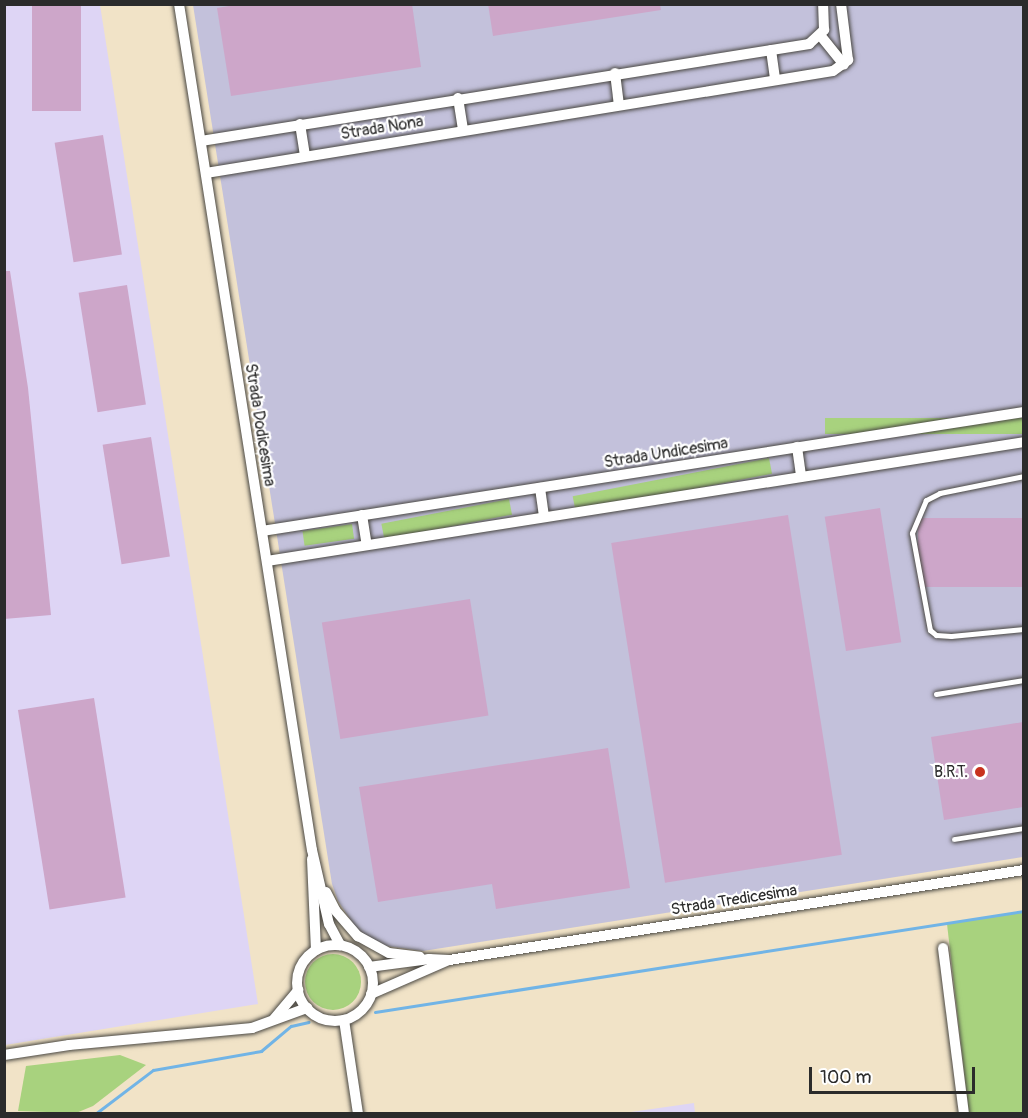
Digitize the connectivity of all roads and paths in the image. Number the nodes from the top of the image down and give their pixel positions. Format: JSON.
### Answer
{"nodes":[{"id":1,"x":179,"y":4,"type":"edge"},
{"id":2,"x":823,"y":4,"type":"edge"},
{"id":3,"x":841,"y":4,"type":"edge"},
{"id":4,"x":820,"y":35,"type":"junction"},
{"id":5,"x":771,"y":50,"type":"junction"},
{"id":6,"x":844,"y":65,"type":"junction"},
{"id":7,"x":615,"y":73,"type":"junction"},
{"id":8,"x":775,"y":80,"type":"junction"},
{"id":9,"x":458,"y":98,"type":"junction"},
{"id":10,"x":620,"y":105,"type":"junction"},
{"id":11,"x":300,"y":124,"type":"junction"},
{"id":12,"x":463,"y":130,"type":"junction"},
{"id":13,"x":201,"y":141,"type":"junction"},
{"id":14,"x":305,"y":155,"type":"junction"},
{"id":15,"x":206,"y":173,"type":"junction"},
{"id":16,"x":1023,"y":412,"type":"edge"},
{"id":17,"x":1023,"y":442,"type":"edge"},
{"id":18,"x":797,"y":447,"type":"junction"},
{"id":19,"x":801,"y":476,"type":"junction"},
{"id":20,"x":1023,"y":476,"type":"edge"},
{"id":21,"x":540,"y":488,"type":"junction"},
{"id":22,"x":362,"y":515,"type":"junction"},
{"id":23,"x":544,"y":517,"type":"junction"},
{"id":24,"x":262,"y":531,"type":"junction"},
{"id":25,"x":367,"y":545,"type":"junction"},
{"id":26,"x":267,"y":561,"type":"junction"},
{"id":27,"x":1023,"y":629,"type":"edge"},
{"id":28,"x":1023,"y":680,"type":"edge"},
{"id":29,"x":936,"y":694,"type":"dead end"},
{"id":30,"x":1023,"y":828,"type":"edge"},
{"id":31,"x":954,"y":839,"type":"dead end"},
{"id":32,"x":312,"y":850,"type":"junction"},
{"id":33,"x":1023,"y":870,"type":"edge"},
{"id":34,"x":323,"y":885,"type":"junction"},
{"id":35,"x":340,"y":945,"type":"junction"},
{"id":36,"x":943,"y":948,"type":"dead end"},
{"id":37,"x":316,"y":950,"type":"junction"},
{"id":38,"x":429,"y":959,"type":"junction"},
{"id":39,"x":449,"y":960,"type":"junction"},
{"id":40,"x":369,"y":967,"type":"junction"},
{"id":41,"x":298,"y":990,"type":"junction"},
{"id":42,"x":371,"y":994,"type":"junction"},
{"id":43,"x":307,"y":1008,"type":"junction"},
{"id":44,"x":273,"y":1019,"type":"junction"},
{"id":45,"x":344,"y":1020,"type":"junction"},
{"id":46,"x":4,"y":1055,"type":"edge"},
{"id":47,"x":358,"y":1113,"type":"edge"},
{"id":48,"x":964,"y":1113,"type":"edge"}],
"edges":[{"from":1,"to":13,"type":"street","name":"Strada Dodicesima"},
{"from":2,"to":4,"type":"street"},
{"from":3,"to":6,"type":"street"},
{"from":4,"to":5,"type":"street","name":"Strada Nona"},
{"from":4,"to":6,"type":"street"},
{"from":5,"to":7,"type":"street","name":"Strada Nona"},
{"from":5,"to":8,"type":"street"},
{"from":6,"to":8,"type":"street","name":"Strada Nona"},
{"from":7,"to":9,"type":"street","name":"Strada Nona"},
{"from":7,"to":10,"type":"street"},
{"from":8,"to":10,"type":"street","name":"Strada Nona"},
{"from":9,"to":11,"type":"street","name":"Strada Nona"},
{"from":9,"to":12,"type":"street"},
{"from":10,"to":12,"type":"street","name":"Strada Nona"},
{"from":11,"to":13,"type":"street","name":"Strada Nona"},
{"from":11,"to":14,"type":"street"},
{"from":12,"to":14,"type":"street","name":"Strada Nona"},
{"from":13,"to":15,"type":"street","name":"Strada Dodicesima"},
{"from":14,"to":15,"type":"street","name":"Strada Nona"},
{"from":15,"to":24,"type":"street","name":"Strada Dodicesima"},
{"from":16,"to":18,"type":"street","name":"Strada Undicesima"},
{"from":17,"to":19,"type":"street"},
{"from":18,"to":19,"type":"street"},
{"from":18,"to":21,"type":"street","name":"Strada Undicesima"},
{"from":19,"to":23,"type":"street"},
{"from":20,"to":27,"type":"lane"},
{"from":21,"to":22,"type":"street","name":"Strada Undicesima"},
{"from":21,"to":23,"type":"street"},
{"from":22,"to":24,"type":"street","name":"Strada Undicesima"},
{"from":22,"to":25,"type":"street"},
{"from":23,"to":25,"type":"street"},
{"from":24,"to":26,"type":"street","name":"Strada Dodicesima"},
{"from":25,"to":26,"type":"street"},
{"from":26,"to":32,"type":"street","name":"Strada Dodicesima"},
{"from":28,"to":29,"type":"lane"},
{"from":30,"to":31,"type":"lane"},
{"from":32,"to":34,"type":"street"},
{"from":32,"to":37,"type":"street"},
{"from":33,"to":39,"type":"street","name":"Strada Tredicesima"},
{"from":34,"to":35,"type":"street"},
{"from":34,"to":38,"type":"street"},
{"from":35,"to":37,"type":"street"},
{"from":35,"to":40,"type":"street"},
{"from":36,"to":48,"type":"street"},
{"from":37,"to":41,"type":"street"},
{"from":38,"to":39,"type":"street"},
{"from":38,"to":40,"type":"street"},
{"from":39,"to":42,"type":"street"},
{"from":40,"to":42,"type":"street"},
{"from":41,"to":43,"type":"street"},
{"from":41,"to":44,"type":"street"},
{"from":42,"to":45,"type":"street"},
{"from":43,"to":44,"type":"street"},
{"from":43,"to":45,"type":"street"},
{"from":44,"to":46,"type":"street"},
{"from":45,"to":47,"type":"street"}]}
